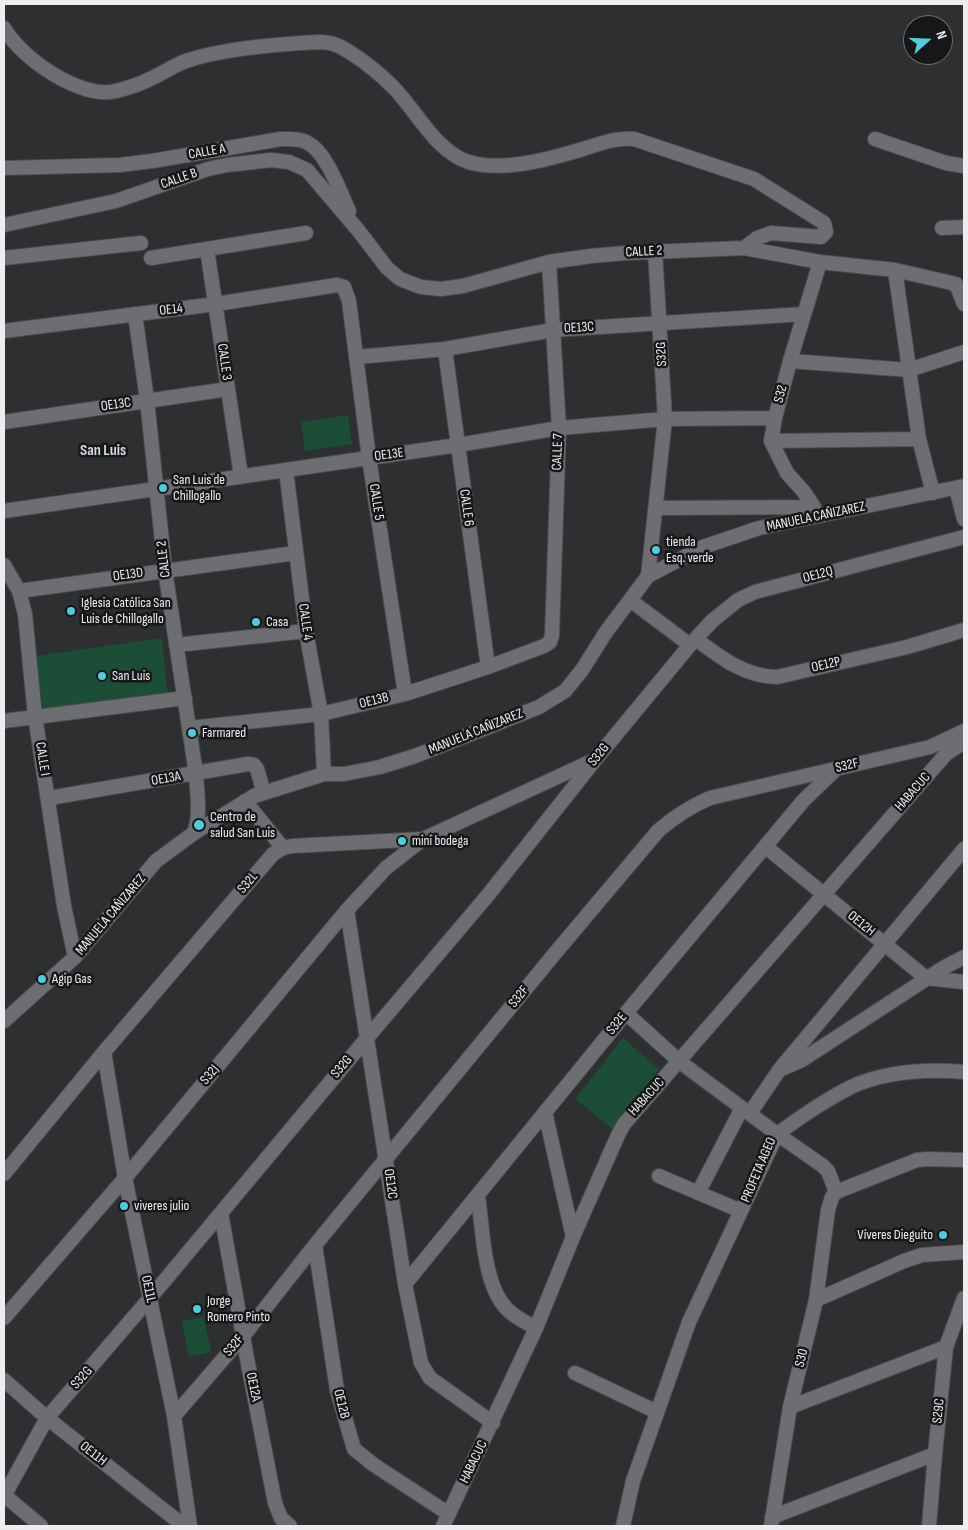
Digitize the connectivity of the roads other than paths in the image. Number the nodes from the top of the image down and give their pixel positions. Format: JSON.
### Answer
{"nodes":[{"id":1,"x":4,"y":28,"type":"edge"},
{"id":2,"x":875,"y":139,"type":"dead end"},
{"id":3,"x":964,"y":166,"type":"edge"},
{"id":4,"x":4,"y":168,"type":"edge"},
{"id":5,"x":4,"y":225,"type":"edge"},
{"id":6,"x":964,"y":227,"type":"edge"},
{"id":7,"x":942,"y":228,"type":"dead end"},
{"id":8,"x":358,"y":230,"type":"junction"},
{"id":9,"x":306,"y":233,"type":"dead end"},
{"id":10,"x":141,"y":243,"type":"dead end"},
{"id":11,"x":744,"y":248,"type":"junction"},
{"id":12,"x":207,"y":249,"type":"junction"},
{"id":13,"x":655,"y":251,"type":"junction"},
{"id":14,"x":4,"y":258,"type":"edge"},
{"id":15,"x":151,"y":258,"type":"dead end"},
{"id":16,"x":549,"y":262,"type":"junction"},
{"id":17,"x":820,"y":262,"type":"junction"},
{"id":18,"x":895,"y":270,"type":"junction"},
{"id":19,"x":337,"y":285,"type":"joint"},
{"id":20,"x":216,"y":304,"type":"junction"},
{"id":21,"x":964,"y":304,"type":"edge"},
{"id":22,"x":134,"y":314,"type":"junction"},
{"id":23,"x":804,"y":314,"type":"junction"},
{"id":24,"x":660,"y":322,"type":"junction"},
{"id":25,"x":553,"y":330,"type":"junction"},
{"id":26,"x":4,"y":331,"type":"edge"},
{"id":27,"x":445,"y":349,"type":"junction"},
{"id":28,"x":964,"y":352,"type":"edge"},
{"id":29,"x":357,"y":357,"type":"junction"},
{"id":30,"x":790,"y":361,"type":"junction"},
{"id":31,"x":909,"y":370,"type":"junction"},
{"id":32,"x":228,"y":389,"type":"junction"},
{"id":33,"x":147,"y":400,"type":"junction"},
{"id":34,"x":775,"y":418,"type":"junction"},
{"id":35,"x":665,"y":420,"type":"junction"},
{"id":36,"x":4,"y":422,"type":"edge"},
{"id":37,"x":559,"y":428,"type":"junction"},
{"id":38,"x":919,"y":439,"type":"junction"},
{"id":39,"x":771,"y":441,"type":"junction"},
{"id":40,"x":458,"y":445,"type":"junction"},
{"id":41,"x":369,"y":458,"type":"junction"},
{"id":42,"x":286,"y":470,"type":"junction"},
{"id":43,"x":241,"y":476,"type":"junction"},
{"id":44,"x":960,"y":487,"type":"edge"},
{"id":45,"x":157,"y":489,"type":"junction"},
{"id":46,"x":933,"y":493,"type":"junction"},
{"id":47,"x":656,"y":508,"type":"junction"},
{"id":48,"x":4,"y":511,"type":"edge"},
{"id":49,"x":814,"y":512,"type":"junction"},
{"id":50,"x":964,"y":519,"type":"edge"},
{"id":51,"x":964,"y":537,"type":"edge"},
{"id":52,"x":296,"y":553,"type":"junction"},
{"id":53,"x":4,"y":565,"type":"edge"},
{"id":54,"x":165,"y":570,"type":"junction"},
{"id":55,"x":648,"y":576,"type":"junction"},
{"id":56,"x":19,"y":590,"type":"junction"},
{"id":57,"x":630,"y":600,"type":"junction"},
{"id":58,"x":964,"y":630,"type":"edge"},
{"id":59,"x":306,"y":632,"type":"junction"},
{"id":60,"x":550,"y":642,"type":"joint"},
{"id":61,"x":693,"y":642,"type":"junction"},
{"id":62,"x":176,"y":645,"type":"junction"},
{"id":63,"x":488,"y":667,"type":"junction"},
{"id":64,"x":405,"y":694,"type":"junction"},
{"id":65,"x":185,"y":698,"type":"junction"},
{"id":66,"x":321,"y":714,"type":"junction"},
{"id":67,"x":35,"y":716,"type":"junction"},
{"id":68,"x":4,"y":721,"type":"edge"},
{"id":69,"x":190,"y":728,"type":"junction"},
{"id":70,"x":964,"y":731,"type":"edge"},
{"id":71,"x":964,"y":742,"type":"edge"},
{"id":72,"x":595,"y":760,"type":"junction"},
{"id":73,"x":836,"y":768,"type":"junction"},
{"id":74,"x":196,"y":774,"type":"junction"},
{"id":75,"x":324,"y":774,"type":"junction"},
{"id":76,"x":264,"y":793,"type":"junction"},
{"id":77,"x":48,"y":798,"type":"junction"},
{"id":78,"x":245,"y":801,"type":"junction"},
{"id":79,"x":194,"y":833,"type":"junction"},
{"id":80,"x":423,"y":839,"type":"junction"},
{"id":81,"x":766,"y":847,"type":"junction"},
{"id":82,"x":284,"y":848,"type":"junction"},
{"id":83,"x":964,"y":849,"type":"edge"},
{"id":84,"x":824,"y":894,"type":"junction"},
{"id":85,"x":348,"y":910,"type":"junction"},
{"id":86,"x":886,"y":944,"type":"junction"},
{"id":87,"x":75,"y":957,"type":"junction"},
{"id":88,"x":964,"y":957,"type":"edge"},
{"id":89,"x":926,"y":978,"type":"junction"},
{"id":90,"x":964,"y":982,"type":"edge"},
{"id":91,"x":626,"y":1013,"type":"junction"},
{"id":92,"x":4,"y":1021,"type":"edge"},
{"id":93,"x":367,"y":1038,"type":"junction"},
{"id":94,"x":104,"y":1052,"type":"junction"},
{"id":95,"x":680,"y":1062,"type":"junction"},
{"id":96,"x":780,"y":1070,"type":"junction"},
{"id":97,"x":964,"y":1072,"type":"edge"},
{"id":98,"x":746,"y":1110,"type":"junction"},
{"id":99,"x":545,"y":1112,"type":"junction"},
{"id":100,"x":776,"y":1134,"type":"junction"},
{"id":101,"x":387,"y":1159,"type":"junction"},
{"id":102,"x":964,"y":1160,"type":"edge"},
{"id":103,"x":4,"y":1174,"type":"edge"},
{"id":104,"x":659,"y":1176,"type":"dead end"},
{"id":105,"x":125,"y":1178,"type":"junction"},
{"id":106,"x":836,"y":1192,"type":"junction"},
{"id":107,"x":698,"y":1193,"type":"junction"},
{"id":108,"x":478,"y":1196,"type":"junction"},
{"id":109,"x":742,"y":1211,"type":"junction"},
{"id":110,"x":221,"y":1213,"type":"junction"},
{"id":111,"x":573,"y":1237,"type":"junction"},
{"id":112,"x":315,"y":1245,"type":"junction"},
{"id":113,"x":964,"y":1252,"type":"edge"},
{"id":114,"x":404,"y":1284,"type":"junction"},
{"id":115,"x":150,"y":1298,"type":"junction"},
{"id":116,"x":964,"y":1298,"type":"edge"},
{"id":117,"x":816,"y":1300,"type":"junction"},
{"id":118,"x":4,"y":1318,"type":"edge"},
{"id":119,"x":536,"y":1328,"type":"junction"},
{"id":120,"x":244,"y":1334,"type":"junction"},
{"id":121,"x":946,"y":1347,"type":"junction"},
{"id":122,"x":575,"y":1373,"type":"dead end"},
{"id":123,"x":4,"y":1380,"type":"edge"},
{"id":124,"x":790,"y":1407,"type":"junction"},
{"id":125,"x":658,"y":1412,"type":"junction"},
{"id":126,"x":174,"y":1416,"type":"junction"},
{"id":127,"x":47,"y":1418,"type":"junction"},
{"id":128,"x":493,"y":1423,"type":"junction"},
{"id":129,"x":935,"y":1454,"type":"junction"},
{"id":130,"x":4,"y":1495,"type":"edge"},
{"id":131,"x":446,"y":1520,"type":"edge"},
{"id":132,"x":771,"y":1522,"type":"edge"},
{"id":133,"x":41,"y":1526,"type":"edge"},
{"id":134,"x":184,"y":1526,"type":"edge"},
{"id":135,"x":190,"y":1526,"type":"edge"},
{"id":136,"x":290,"y":1526,"type":"edge"},
{"id":137,"x":623,"y":1526,"type":"edge"},
{"id":138,"x":929,"y":1526,"type":"edge"}],
"edges":[{"from":1,"to":11,"type":"street"},
{"from":2,"to":3,"type":"street"},
{"from":4,"to":8,"type":"street","name":"CALLE A"},
{"from":5,"to":8,"type":"street","name":"CALLE B"},
{"from":6,"to":7,"type":"street"},
{"from":8,"to":16,"type":"street","name":"CALLE 2"},
{"from":9,"to":12,"type":"street"},
{"from":10,"to":14,"type":"street"},
{"from":11,"to":13,"type":"street","name":"CALLE 2"},
{"from":11,"to":17,"type":"street","name":"CALLE 2"},
{"from":12,"to":15,"type":"street"},
{"from":12,"to":20,"type":"street","name":"CALLE 3"},
{"from":13,"to":16,"type":"street","name":"CALLE 2"},
{"from":13,"to":24,"type":"street","name":"S32G"},
{"from":16,"to":25,"type":"street","name":"CALLE 7"},
{"from":17,"to":18,"type":"street","name":"CALLE 2"},
{"from":17,"to":23,"type":"street","name":"S32"},
{"from":18,"to":21,"type":"street","name":"CALLE 2"},
{"from":18,"to":31,"type":"street"},
{"from":19,"to":20,"type":"street","name":"OE14"},
{"from":19,"to":29,"type":"street","name":"CALLE 5"},
{"from":20,"to":22,"type":"street","name":"OE14"},
{"from":20,"to":32,"type":"street","name":"CALLE 3"},
{"from":22,"to":26,"type":"street","name":"OE14"},
{"from":22,"to":33,"type":"street","name":"CALLE 2"},
{"from":23,"to":24,"type":"street","name":"OE13C"},
{"from":23,"to":30,"type":"street","name":"S32"},
{"from":24,"to":25,"type":"street","name":"OE13C"},
{"from":24,"to":35,"type":"street","name":"S32G"},
{"from":25,"to":27,"type":"street","name":"OE13C"},
{"from":25,"to":37,"type":"street","name":"CALLE 7"},
{"from":27,"to":29,"type":"street","name":"OE13C"},
{"from":27,"to":40,"type":"street","name":"CALLE 6"},
{"from":28,"to":31,"type":"street"},
{"from":29,"to":41,"type":"street","name":"CALLE 5"},
{"from":30,"to":31,"type":"street"},
{"from":30,"to":34,"type":"street","name":"S32"},
{"from":31,"to":38,"type":"street"},
{"from":32,"to":33,"type":"street","name":"OE13C"},
{"from":32,"to":43,"type":"street","name":"CALLE 3"},
{"from":33,"to":36,"type":"street","name":"OE13C"},
{"from":33,"to":45,"type":"street","name":"CALLE 2"},
{"from":34,"to":35,"type":"street","name":"OE13E"},
{"from":34,"to":39,"type":"street","name":"S32"},
{"from":35,"to":37,"type":"street","name":"OE13E"},
{"from":35,"to":47,"type":"street","name":"S32G"},
{"from":37,"to":40,"type":"street","name":"OE13E"},
{"from":37,"to":60,"type":"street","name":"CALLE 7"},
{"from":38,"to":39,"type":"street"},
{"from":38,"to":46,"type":"street"},
{"from":39,"to":49,"type":"street"},
{"from":40,"to":41,"type":"street","name":"OE13E"},
{"from":40,"to":63,"type":"street","name":"CALLE 6"},
{"from":41,"to":42,"type":"street","name":"OE13E"},
{"from":41,"to":64,"type":"street","name":"CALLE 5"},
{"from":42,"to":43,"type":"street","name":"OE13E"},
{"from":42,"to":52,"type":"street","name":"CALLE 4"},
{"from":43,"to":45,"type":"street","name":"OE13E"},
{"from":44,"to":46,"type":"street","name":"MANUELA CAÑIZAREZ"},
{"from":44,"to":50,"type":"street"},
{"from":45,"to":48,"type":"street","name":"OE13E"},
{"from":45,"to":54,"type":"street","name":"CALLE 2"},
{"from":46,"to":49,"type":"street","name":"MANUELA CAÑIZAREZ"},
{"from":47,"to":49,"type":"street"},
{"from":47,"to":55,"type":"street","name":"S32G"},
{"from":49,"to":55,"type":"street","name":"MANUELA CAÑIZAREZ"},
{"from":51,"to":61,"type":"street","name":"OE12Q"},
{"from":52,"to":54,"type":"street","name":"OE13D"},
{"from":52,"to":59,"type":"street","name":"CALLE 4"},
{"from":53,"to":56,"type":"street","name":"CALLE I"},
{"from":54,"to":56,"type":"street","name":"OE13D"},
{"from":54,"to":62,"type":"street","name":"CALLE 2"},
{"from":55,"to":57,"type":"street","name":"MANUELA CAÑIZAREZ"},
{"from":56,"to":67,"type":"street","name":"CALLE I"},
{"from":57,"to":61,"type":"street","name":"OE12P"},
{"from":57,"to":75,"type":"street","name":"MANUELA CAÑIZAREZ"},
{"from":58,"to":61,"type":"street","name":"OE12P"},
{"from":59,"to":62,"type":"street"},
{"from":59,"to":66,"type":"street","name":"CALLE 4"},
{"from":60,"to":63,"type":"street","name":"OE13B"},
{"from":61,"to":72,"type":"street","name":"S32G"},
{"from":62,"to":65,"type":"street","name":"CALLE 2"},
{"from":63,"to":64,"type":"street","name":"OE13B"},
{"from":64,"to":66,"type":"street","name":"OE13B"},
{"from":65,"to":67,"type":"street"},
{"from":65,"to":69,"type":"street","name":"CALLE 2"},
{"from":66,"to":69,"type":"street","name":"OE13B"},
{"from":66,"to":75,"type":"street","name":"CALLE 4"},
{"from":67,"to":68,"type":"street"},
{"from":67,"to":77,"type":"street","name":"CALLE I"},
{"from":69,"to":74,"type":"street","name":"CALLE 2"},
{"from":70,"to":73,"type":"street","name":"S32F"},
{"from":71,"to":84,"type":"street","name":"HABACUC"},
{"from":72,"to":80,"type":"street"},
{"from":72,"to":93,"type":"street","name":"S32G"},
{"from":73,"to":81,"type":"street","name":"S32E"},
{"from":73,"to":101,"type":"street","name":"S32F"},
{"from":74,"to":76,"type":"street","name":"OE13A"},
{"from":74,"to":77,"type":"street","name":"OE13A"},
{"from":74,"to":79,"type":"street","name":"CALLE 2"},
{"from":75,"to":76,"type":"street","name":"MANUELA CAÑIZAREZ"},
{"from":76,"to":78,"type":"street","name":"MANUELA CAÑIZAREZ"},
{"from":77,"to":87,"type":"street","name":"CALLE I"},
{"from":78,"to":79,"type":"street","name":"MANUELA CAÑIZAREZ"},
{"from":78,"to":82,"type":"street"},
{"from":79,"to":87,"type":"street","name":"MANUELA CAÑIZAREZ"},
{"from":80,"to":82,"type":"street"},
{"from":80,"to":85,"type":"street","name":"S32J"},
{"from":81,"to":84,"type":"street","name":"OE12H"},
{"from":81,"to":91,"type":"street","name":"S32E"},
{"from":82,"to":94,"type":"street","name":"S32L"},
{"from":83,"to":86,"type":"street"},
{"from":84,"to":86,"type":"street","name":"OE12H"},
{"from":84,"to":95,"type":"street","name":"HABACUC"},
{"from":85,"to":93,"type":"street","name":"OE12C"},
{"from":85,"to":105,"type":"street","name":"S32J"},
{"from":86,"to":89,"type":"street","name":"OE12H"},
{"from":86,"to":96,"type":"street"},
{"from":87,"to":92,"type":"street","name":"MANUELA CAÑIZAREZ"},
{"from":88,"to":89,"type":"street"},
{"from":89,"to":90,"type":"street"},
{"from":89,"to":96,"type":"street"},
{"from":91,"to":95,"type":"street","name":"PROFETA AGEO"},
{"from":91,"to":99,"type":"street","name":"S32E"},
{"from":93,"to":101,"type":"street","name":"OE12C"},
{"from":93,"to":110,"type":"street","name":"S32G"},
{"from":94,"to":103,"type":"street","name":"S32L"},
{"from":94,"to":105,"type":"street","name":"OE11L"},
{"from":95,"to":98,"type":"street","name":"PROFETA AGEO"},
{"from":95,"to":111,"type":"street","name":"HABACUC"},
{"from":96,"to":98,"type":"street"},
{"from":97,"to":100,"type":"street"},
{"from":98,"to":100,"type":"street","name":"PROFETA AGEO"},
{"from":98,"to":107,"type":"street"},
{"from":99,"to":108,"type":"street","name":"S32E"},
{"from":99,"to":111,"type":"street"},
{"from":100,"to":106,"type":"street"},
{"from":100,"to":109,"type":"street","name":"PROFETA AGEO"},
{"from":101,"to":112,"type":"street","name":"S32F"},
{"from":101,"to":114,"type":"street","name":"OE12C"},
{"from":102,"to":106,"type":"street"},
{"from":104,"to":107,"type":"street"},
{"from":105,"to":115,"type":"street","name":"OE11L"},
{"from":105,"to":118,"type":"street","name":"S32J"},
{"from":106,"to":117,"type":"street","name":"S30"},
{"from":107,"to":109,"type":"street"},
{"from":108,"to":114,"type":"street","name":"S32E"},
{"from":108,"to":119,"type":"street"},
{"from":109,"to":125,"type":"street","name":"PROFETA AGEO"},
{"from":110,"to":115,"type":"street","name":"S32G"},
{"from":110,"to":120,"type":"street","name":"OE12A"},
{"from":111,"to":119,"type":"street","name":"HABACUC"},
{"from":112,"to":120,"type":"street","name":"S32F"},
{"from":112,"to":131,"type":"street","name":"OE12B"},
{"from":113,"to":117,"type":"street"},
{"from":114,"to":128,"type":"street","name":"OE12C"},
{"from":115,"to":126,"type":"street","name":"OE11L"},
{"from":115,"to":127,"type":"street","name":"S32G"},
{"from":116,"to":121,"type":"street","name":"S29C"},
{"from":117,"to":124,"type":"street","name":"S30"},
{"from":119,"to":128,"type":"street","name":"HABACUC"},
{"from":120,"to":126,"type":"street","name":"S32F"},
{"from":120,"to":136,"type":"street","name":"OE12A"},
{"from":121,"to":124,"type":"street"},
{"from":121,"to":129,"type":"street","name":"S29C"},
{"from":122,"to":125,"type":"street"},
{"from":123,"to":127,"type":"street","name":"OE11H"},
{"from":124,"to":132,"type":"street","name":"S30"},
{"from":125,"to":137,"type":"street","name":"PROFETA AGEO"},
{"from":126,"to":135,"type":"street","name":"OE11L"},
{"from":127,"to":130,"type":"street","name":"S32G"},
{"from":127,"to":134,"type":"street","name":"OE11H"},
{"from":128,"to":131,"type":"street","name":"HABACUC"},
{"from":129,"to":132,"type":"street"},
{"from":129,"to":138,"type":"street","name":"S29C"},
{"from":130,"to":133,"type":"street"}]}
